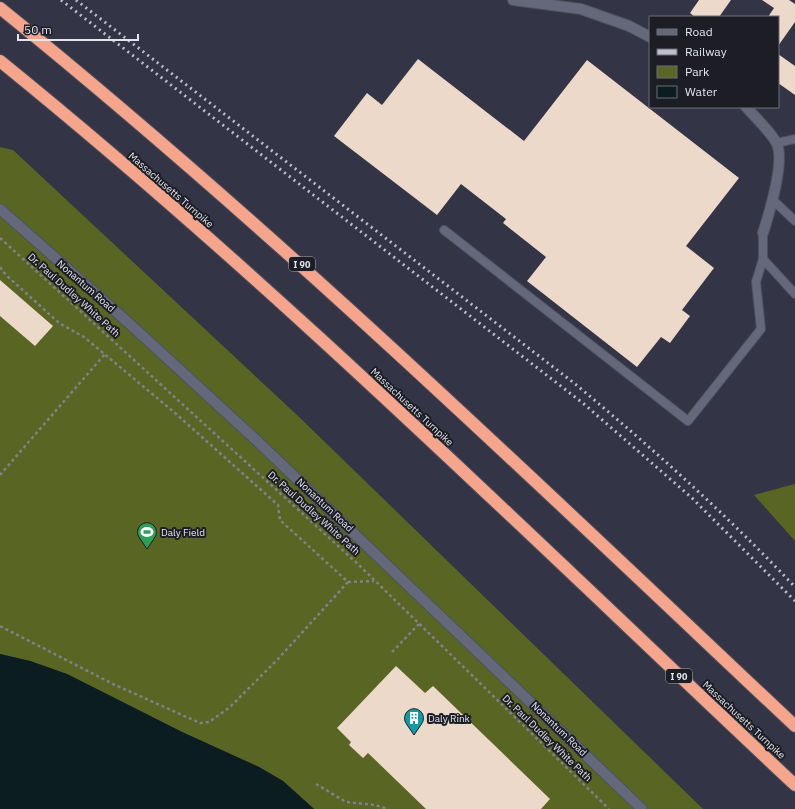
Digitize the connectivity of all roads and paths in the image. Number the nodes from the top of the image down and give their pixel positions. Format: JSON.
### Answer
{"nodes":[{"id":1,"x":513,"y":0,"type":"edge"},
{"id":2,"x":0,"y":8,"type":"edge"},
{"id":3,"x":649,"y":36,"type":"edge"},
{"id":4,"x":0,"y":61,"type":"edge"},
{"id":5,"x":747,"y":108,"type":"edge"},
{"id":6,"x":795,"y":139,"type":"edge"},
{"id":7,"x":777,"y":143,"type":"junction"},
{"id":8,"x":773,"y":200,"type":"junction"},
{"id":9,"x":0,"y":210,"type":"edge"},
{"id":10,"x":795,"y":221,"type":"edge"},
{"id":11,"x":444,"y":230,"type":"dead end"},
{"id":12,"x":763,"y":233,"type":"joint"},
{"id":13,"x":0,"y":238,"type":"edge"},
{"id":14,"x":763,"y":259,"type":"junction"},
{"id":15,"x":0,"y":267,"type":"edge"},
{"id":16,"x":795,"y":294,"type":"edge"},
{"id":17,"x":105,"y":354,"type":"junction"},
{"id":18,"x":0,"y":475,"type":"edge"},
{"id":19,"x":375,"y":581,"type":"junction"},
{"id":20,"x":348,"y":582,"type":"junction"},
{"id":21,"x":419,"y":624,"type":"junction"},
{"id":22,"x":0,"y":626,"type":"edge"},
{"id":23,"x":392,"y":652,"type":"dead end"},
{"id":24,"x":795,"y":726,"type":"edge"},
{"id":25,"x":316,"y":784,"type":"dead end"},
{"id":26,"x":795,"y":785,"type":"edge"},
{"id":27,"x":388,"y":809,"type":"edge"},
{"id":28,"x":609,"y":809,"type":"edge"},
{"id":29,"x":642,"y":809,"type":"edge"}],
"edges":[{"from":1,"to":3,"type":"main road"},
{"from":2,"to":24,"type":"highway","number":"I 90"},
{"from":4,"to":26,"type":"highway","name":"Massachusetts Turnpike","number":"I 90"},
{"from":5,"to":7,"type":"main road"},
{"from":6,"to":7,"type":"lane"},
{"from":7,"to":8,"type":"main road"},
{"from":8,"to":10,"type":"lane"},
{"from":8,"to":12,"type":"main road"},
{"from":9,"to":29,"type":"main road","name":"Nonantum Road"},
{"from":11,"to":14,"type":"lane"},
{"from":12,"to":14,"type":"lane"},
{"from":13,"to":19,"type":"path","name":"Dr. Paul Dudley White Path"},
{"from":14,"to":16,"type":"lane"},
{"from":15,"to":17,"type":"path"},
{"from":17,"to":18,"type":"path"},
{"from":17,"to":20,"type":"path"},
{"from":19,"to":20,"type":"path"},
{"from":19,"to":21,"type":"path","name":"Dr. Paul Dudley White Path"},
{"from":20,"to":22,"type":"path"},
{"from":21,"to":23,"type":"path"},
{"from":21,"to":28,"type":"path","name":"Dr. Paul Dudley White Path"},
{"from":25,"to":27,"type":"path"}]}
